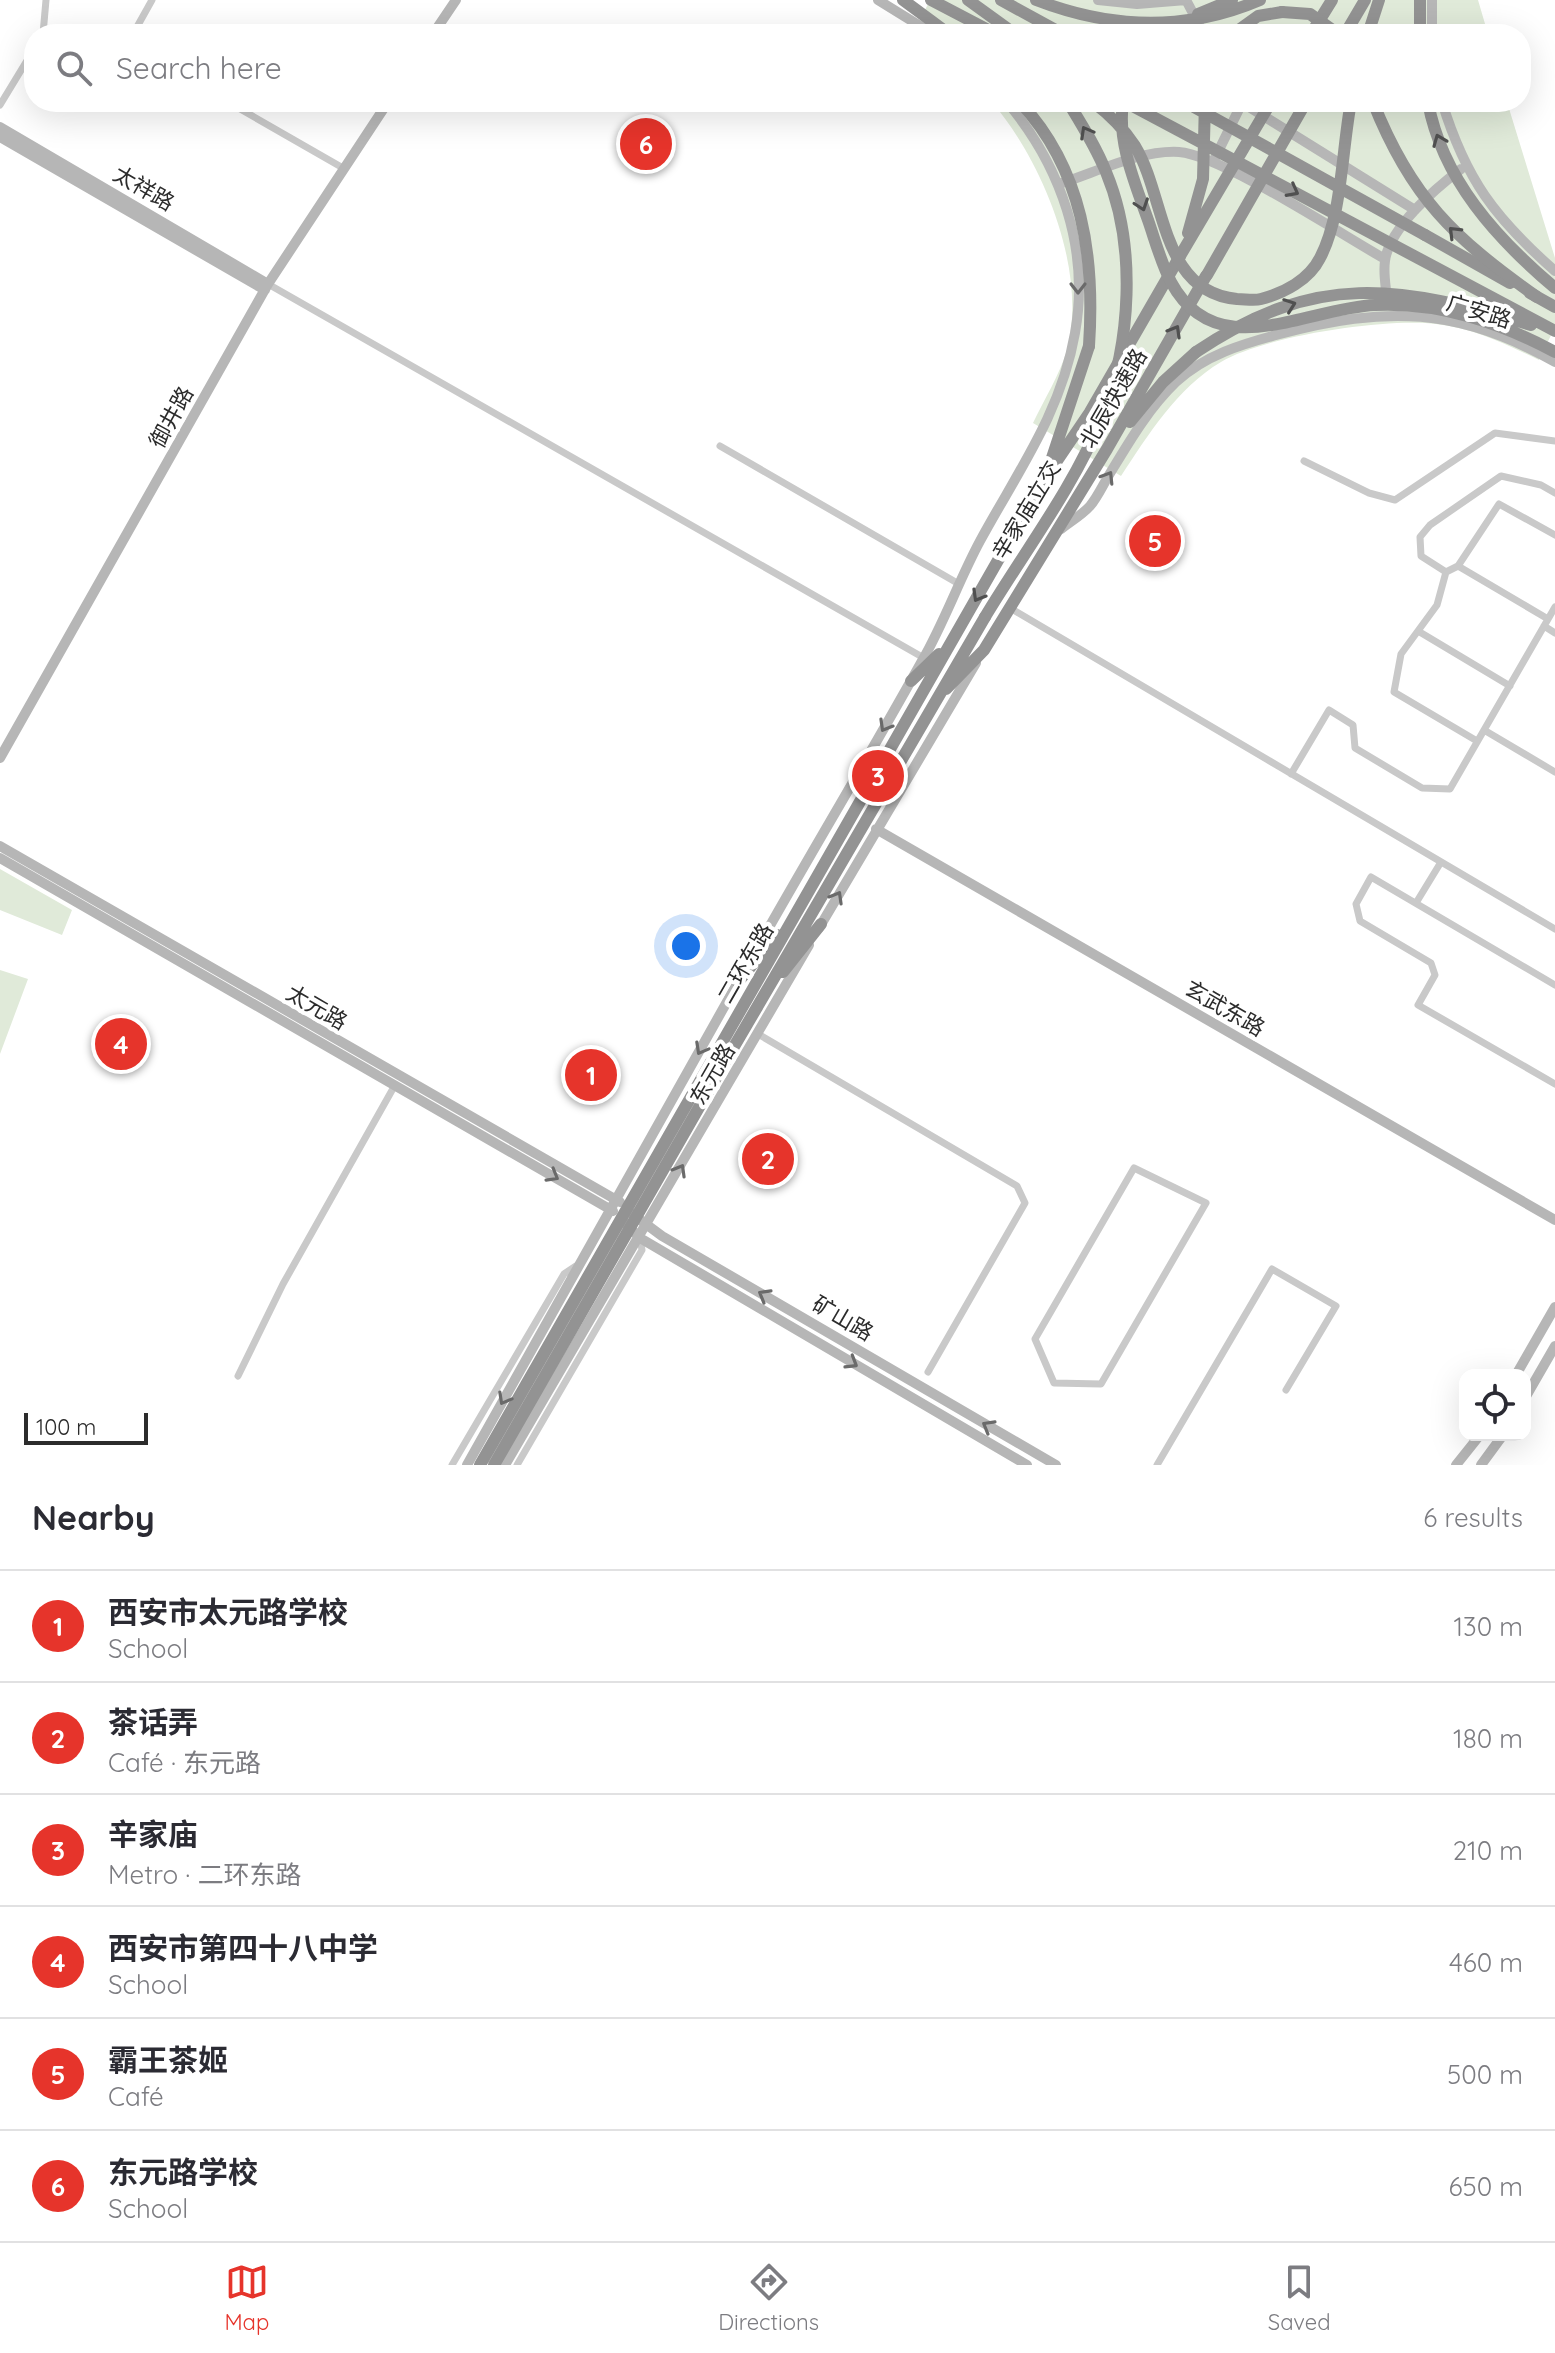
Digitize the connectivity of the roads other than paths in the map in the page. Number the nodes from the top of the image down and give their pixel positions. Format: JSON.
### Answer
{"nodes":[{"id":1,"x":46,"y":0,"type":"edge"},
{"id":2,"x":152,"y":0,"type":"edge"},
{"id":3,"x":456,"y":0,"type":"edge"},
{"id":4,"x":878,"y":0,"type":"edge"},
{"id":5,"x":903,"y":0,"type":"edge"},
{"id":6,"x":931,"y":0,"type":"edge"},
{"id":7,"x":968,"y":0,"type":"edge"},
{"id":8,"x":1001,"y":0,"type":"edge"},
{"id":9,"x":1036,"y":0,"type":"edge"},
{"id":10,"x":1098,"y":0,"type":"edge"},
{"id":11,"x":1186,"y":0,"type":"edge"},
{"id":12,"x":1232,"y":0,"type":"edge"},
{"id":13,"x":1260,"y":0,"type":"edge"},
{"id":14,"x":1332,"y":0,"type":"edge"},
{"id":15,"x":1365,"y":0,"type":"edge"},
{"id":16,"x":1379,"y":0,"type":"edge"},
{"id":17,"x":1420,"y":0,"type":"edge"},
{"id":18,"x":1432,"y":0,"type":"edge"},
{"id":19,"x":45,"y":24,"type":"edge"},
{"id":20,"x":139,"y":24,"type":"edge"},
{"id":21,"x":440,"y":24,"type":"edge"},
{"id":22,"x":917,"y":24,"type":"edge"},
{"id":23,"x":935,"y":24,"type":"edge"},
{"id":24,"x":977,"y":24,"type":"edge"},
{"id":25,"x":1001,"y":24,"type":"edge"},
{"id":26,"x":1045,"y":24,"type":"edge"},
{"id":27,"x":1145,"y":24,"type":"edge"},
{"id":28,"x":1159,"y":24,"type":"edge"},
{"id":29,"x":1178,"y":24,"type":"edge"},
{"id":30,"x":1199,"y":24,"type":"edge"},
{"id":31,"x":1247,"y":24,"type":"edge"},
{"id":32,"x":1317,"y":24,"type":"edge"},
{"id":33,"x":1324,"y":24,"type":"edge"},
{"id":34,"x":1351,"y":24,"type":"edge"},
{"id":35,"x":1371,"y":24,"type":"edge"},
{"id":36,"x":1420,"y":24,"type":"edge"},
{"id":37,"x":1432,"y":24,"type":"edge"},
{"id":38,"x":24,"y":65,"type":"edge"},
{"id":39,"x":0,"y":105,"type":"edge"},
{"id":40,"x":245,"y":112,"type":"edge"},
{"id":41,"x":381,"y":112,"type":"edge"},
{"id":42,"x":1014,"y":112,"type":"edge"},
{"id":43,"x":1028,"y":112,"type":"edge"},
{"id":44,"x":1073,"y":112,"type":"edge"},
{"id":45,"x":1104,"y":112,"type":"edge"},
{"id":46,"x":1123,"y":112,"type":"edge"},
{"id":47,"x":1143,"y":112,"type":"edge"},
{"id":48,"x":1203,"y":112,"type":"edge"},
{"id":49,"x":1205,"y":112,"type":"edge"},
{"id":50,"x":1237,"y":112,"type":"edge"},
{"id":51,"x":1258,"y":112,"type":"edge"},
{"id":52,"x":1265,"y":112,"type":"edge"},
{"id":53,"x":1300,"y":112,"type":"edge"},
{"id":54,"x":1349,"y":112,"type":"edge"},
{"id":55,"x":1377,"y":112,"type":"edge"},
{"id":56,"x":1431,"y":112,"type":"edge"},
{"id":57,"x":1446,"y":112,"type":"edge"},
{"id":58,"x":0,"y":127,"type":"edge"},
{"id":59,"x":0,"y":137,"type":"edge"},
{"id":60,"x":1213,"y":163,"type":"junction"},
{"id":61,"x":1466,"y":165,"type":"junction"},
{"id":62,"x":343,"y":168,"type":"junction"},
{"id":63,"x":1059,"y":184,"type":"junction"},
{"id":64,"x":1415,"y":210,"type":"junction"},
{"id":65,"x":1180,"y":256,"type":"junction"},
{"id":66,"x":1385,"y":259,"type":"junction"},
{"id":67,"x":1555,"y":271,"type":"edge"},
{"id":68,"x":267,"y":287,"type":"junction"},
{"id":69,"x":1555,"y":288,"type":"edge"},
{"id":70,"x":1537,"y":297,"type":"junction"},
{"id":71,"x":1555,"y":307,"type":"edge"},
{"id":72,"x":1387,"y":314,"type":"junction"},
{"id":73,"x":1555,"y":332,"type":"edge"},
{"id":74,"x":1555,"y":352,"type":"edge"},
{"id":75,"x":1555,"y":362,"type":"edge"},
{"id":76,"x":1555,"y":441,"type":"edge"},
{"id":77,"x":720,"y":446,"type":"dead end"},
{"id":78,"x":1107,"y":449,"type":"junction"},
{"id":79,"x":1304,"y":461,"type":"dead end"},
{"id":80,"x":1044,"y":480,"type":"junction"},
{"id":81,"x":1555,"y":493,"type":"edge"},
{"id":82,"x":1056,"y":533,"type":"junction"},
{"id":83,"x":1555,"y":535,"type":"edge"},
{"id":84,"x":1458,"y":566,"type":"junction"},
{"id":85,"x":1446,"y":572,"type":"junction"},
{"id":86,"x":959,"y":584,"type":"junction"},
{"id":87,"x":1555,"y":607,"type":"edge"},
{"id":88,"x":1010,"y":608,"type":"junction"},
{"id":89,"x":1546,"y":623,"type":"junction"},
{"id":90,"x":1418,"y":631,"type":"junction"},
{"id":91,"x":1555,"y":633,"type":"edge"},
{"id":92,"x":951,"y":643,"type":"junction"},
{"id":93,"x":924,"y":658,"type":"junction"},
{"id":94,"x":976,"y":662,"type":"junction"},
{"id":95,"x":911,"y":681,"type":"junction"},
{"id":96,"x":1510,"y":686,"type":"junction"},
{"id":97,"x":935,"y":700,"type":"junction"},
{"id":98,"x":1484,"y":730,"type":"junction"},
{"id":99,"x":1477,"y":741,"type":"junction"},
{"id":100,"x":0,"y":758,"type":"edge"},
{"id":101,"x":1555,"y":772,"type":"edge"},
{"id":102,"x":1291,"y":774,"type":"junction"},
{"id":103,"x":876,"y":829,"type":"junction"},
{"id":104,"x":0,"y":846,"type":"edge"},
{"id":105,"x":0,"y":858,"type":"edge"},
{"id":106,"x":1441,"y":862,"type":"junction"},
{"id":107,"x":1416,"y":903,"type":"junction"},
{"id":108,"x":799,"y":908,"type":"junction"},
{"id":109,"x":821,"y":924,"type":"junction"},
{"id":110,"x":1555,"y":929,"type":"edge"},
{"id":111,"x":738,"y":982,"type":"junction"},
{"id":112,"x":1555,"y":985,"type":"edge"},
{"id":113,"x":760,"y":999,"type":"junction"},
{"id":114,"x":758,"y":1034,"type":"junction"},
{"id":115,"x":720,"y":1058,"type":"junction"},
{"id":116,"x":1555,"y":1084,"type":"edge"},
{"id":117,"x":395,"y":1085,"type":"junction"},
{"id":118,"x":1134,"y":1168,"type":"joint"},
{"id":119,"x":614,"y":1204,"type":"junction"},
{"id":120,"x":1555,"y":1220,"type":"edge"},
{"id":121,"x":647,"y":1227,"type":"junction"},
{"id":122,"x":640,"y":1238,"type":"junction"},
{"id":123,"x":581,"y":1262,"type":"junction"},
{"id":124,"x":1555,"y":1307,"type":"edge"},
{"id":125,"x":1555,"y":1346,"type":"edge"},
{"id":126,"x":1519,"y":1369,"type":"edge"},
{"id":127,"x":928,"y":1372,"type":"dead end"},
{"id":128,"x":238,"y":1376,"type":"dead end"},
{"id":129,"x":1531,"y":1388,"type":"edge"},
{"id":130,"x":1286,"y":1390,"type":"dead end"},
{"id":131,"x":1475,"y":1441,"type":"edge"},
{"id":132,"x":1499,"y":1441,"type":"edge"},
{"id":133,"x":452,"y":1465,"type":"edge"},
{"id":134,"x":467,"y":1465,"type":"edge"},
{"id":135,"x":480,"y":1465,"type":"edge"},
{"id":136,"x":494,"y":1465,"type":"edge"},
{"id":137,"x":505,"y":1465,"type":"edge"},
{"id":138,"x":517,"y":1465,"type":"edge"},
{"id":139,"x":1027,"y":1465,"type":"edge"},
{"id":140,"x":1056,"y":1465,"type":"edge"},
{"id":141,"x":1157,"y":1465,"type":"edge"},
{"id":142,"x":1456,"y":1465,"type":"edge"},
{"id":143,"x":1481,"y":1465,"type":"edge"}],
"edges":[{"from":1,"to":19,"type":"street"},
{"from":2,"to":20,"type":"street"},
{"from":3,"to":21,"type":"main road"},
{"from":4,"to":22,"type":"main road"},
{"from":5,"to":23,"type":"highway"},
{"from":6,"to":24,"type":"highway"},
{"from":7,"to":25,"type":"highway"},
{"from":8,"to":26,"type":"highway"},
{"from":9,"to":27,"type":"highway","bridge":true},
{"from":10,"to":11,"type":"main road"},
{"from":11,"to":30,"type":"main road"},
{"from":12,"to":29,"type":"highway","bridge":true},
{"from":13,"to":28,"type":"highway","bridge":true},
{"from":14,"to":32,"type":"highway"},
{"from":15,"to":34,"type":"highway"},
{"from":16,"to":35,"type":"highway"},
{"from":17,"to":36,"type":"highway"},
{"from":18,"to":37,"type":"main road"},
{"from":31,"to":33,"type":"highway","bridge":true},
{"from":38,"to":39,"type":"street"},
{"from":40,"to":62,"type":"street"},
{"from":41,"to":62,"type":"main road","name":"御井路"},
{"from":42,"to":63,"type":"main road","name":"东元路"},
{"from":43,"to":80,"type":"highway","name":"辛家庙立交","bridge":true},
{"from":97,"to":44,"type":"highway","name":"辛家庙立交","one_way":true,"bridge":true},
{"from":45,"to":54,"type":"highway","bridge":true},
{"from":46,"to":74,"type":"highway","one_way":true,"bridge":true},
{"from":47,"to":73,"type":"highway","one_way":true,"bridge":true},
{"from":48,"to":70,"type":"highway","bridge":true},
{"from":49,"to":65,"type":"highway","bridge":true},
{"from":50,"to":60,"type":"main road"},
{"from":51,"to":64,"type":"main road"},
{"from":52,"to":65,"type":"highway","name":"北辰快速路","bridge":true},
{"from":78,"to":53,"type":"highway","name":"北辰快速路","one_way":true,"bridge":true},
{"from":70,"to":55,"type":"highway","one_way":true,"bridge":true},
{"from":69,"to":56,"type":"highway","one_way":true,"bridge":true},
{"from":57,"to":61,"type":"main road"},
{"from":58,"to":68,"type":"main road","name":"太祥路"},
{"from":59,"to":68,"type":"main road","name":"太祥路"},
{"from":60,"to":63,"type":"main road"},
{"from":60,"to":66,"type":"main road"},
{"from":61,"to":64,"type":"main road"},
{"from":61,"to":67,"type":"main road"},
{"from":62,"to":68,"type":"main road","name":"御井路"},
{"from":63,"to":86,"type":"main road","name":"东元路","one_way":true},
{"from":64,"to":66,"type":"main road"},
{"from":65,"to":80,"type":"highway","name":"北辰快速路"},
{"from":66,"to":72,"type":"main road"},
{"from":68,"to":93,"type":"street"},
{"from":68,"to":100,"type":"main road","name":"御井路"},
{"from":70,"to":71,"type":"highway"},
{"from":72,"to":75,"type":"main road","name":"广安路"},
{"from":82,"to":72,"type":"main road","name":"广安路","one_way":true},
{"from":78,"to":73,"type":"highway","one_way":true,"bridge":true},
{"from":76,"to":79,"type":"street"},
{"from":77,"to":86,"type":"street"},
{"from":78,"to":82,"type":"highway","name":"北辰快速路"},
{"from":80,"to":92,"type":"highway","name":"二环东路","one_way":true},
{"from":81,"to":85,"type":"street"},
{"from":82,"to":88,"type":"highway","name":"北辰快速路"},
{"from":83,"to":84,"type":"street"},
{"from":84,"to":85,"type":"street"},
{"from":84,"to":89,"type":"street"},
{"from":85,"to":90,"type":"street"},
{"from":86,"to":93,"type":"main road","name":"东元路"},
{"from":87,"to":89,"type":"street"},
{"from":88,"to":94,"type":"highway","name":"北辰快速路"},
{"from":88,"to":102,"type":"street"},
{"from":89,"to":91,"type":"street"},
{"from":89,"to":96,"type":"street"},
{"from":90,"to":96,"type":"street"},
{"from":90,"to":99,"type":"street"},
{"from":92,"to":95,"type":"highway"},
{"from":92,"to":108,"type":"highway","name":"二环东路"},
{"from":93,"to":95,"type":"main road","name":"东元路"},
{"from":94,"to":97,"type":"highway","name":"北辰快速路"},
{"from":94,"to":103,"type":"main road","name":"东元路"},
{"from":95,"to":111,"type":"main road","name":"东元路","one_way":true},
{"from":96,"to":98,"type":"street"},
{"from":97,"to":113,"type":"highway","name":"辛家庙立交"},
{"from":98,"to":99,"type":"street"},
{"from":98,"to":101,"type":"street"},
{"from":99,"to":102,"type":"street"},
{"from":102,"to":106,"type":"street"},
{"from":109,"to":103,"type":"main road","name":"东元路","one_way":true},
{"from":103,"to":120,"type":"main road","name":"玄武东路"},
{"from":104,"to":119,"type":"main road","name":"太元路"},
{"from":105,"to":117,"type":"main road","name":"太元路"},
{"from":106,"to":107,"type":"street"},
{"from":106,"to":110,"type":"street"},
{"from":107,"to":112,"type":"street"},
{"from":107,"to":116,"type":"street"},
{"from":108,"to":111,"type":"highway"},
{"from":108,"to":115,"type":"highway","name":"二环东路"},
{"from":109,"to":113,"type":"highway"},
{"from":109,"to":114,"type":"main road","name":"东元路"},
{"from":111,"to":119,"type":"main road","name":"东元路","one_way":true},
{"from":113,"to":115,"type":"highway"},
{"from":121,"to":114,"type":"main road","name":"东元路","one_way":true},
{"from":114,"to":127,"type":"street"},
{"from":115,"to":135,"type":"highway","name":"二环东路","bridge":true},
{"from":115,"to":136,"type":"highway","name":"二环东路","bridge":true},
{"from":117,"to":119,"type":"main road","name":"太元路","one_way":true},
{"from":117,"to":128,"type":"street"},
{"from":118,"to":118,"type":"street"},
{"from":119,"to":121,"type":"main road","name":"矿山路"},
{"from":119,"to":122,"type":"main road","name":"矿山路"},
{"from":119,"to":123,"type":"main road","name":"东元路"},
{"from":121,"to":122,"type":"main road","name":"东元路"},
{"from":140,"to":121,"type":"main road","name":"矿山路","one_way":true},
{"from":122,"to":137,"type":"main road","name":"东元路"},
{"from":122,"to":138,"type":"street"},
{"from":122,"to":139,"type":"main road","name":"矿山路","one_way":true},
{"from":123,"to":133,"type":"street"},
{"from":123,"to":134,"type":"main road","name":"东元路","one_way":true},
{"from":124,"to":126,"type":"main road"},
{"from":125,"to":129,"type":"main road"},
{"from":130,"to":141,"type":"street"},
{"from":131,"to":142,"type":"main road"},
{"from":132,"to":143,"type":"main road"}]}
